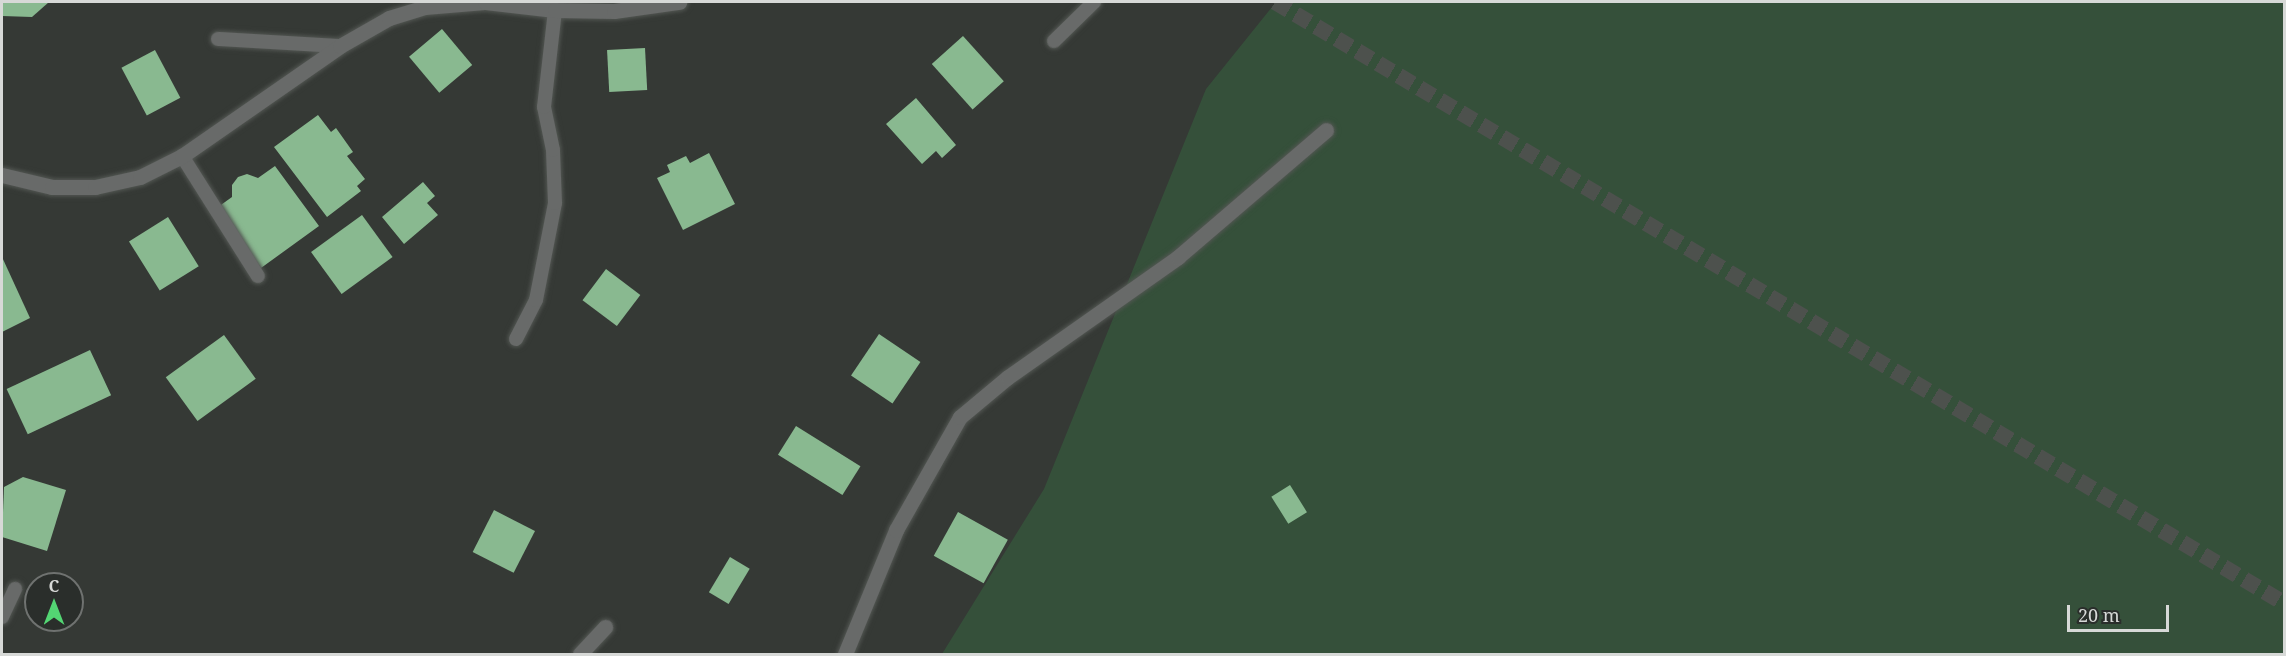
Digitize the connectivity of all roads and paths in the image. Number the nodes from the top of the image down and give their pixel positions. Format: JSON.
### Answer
{"nodes":[{"id":1,"x":679,"y":2,"type":"edge"},
{"id":2,"x":1094,"y":2,"type":"edge"},
{"id":3,"x":555,"y":10,"type":"junction"},
{"id":4,"x":218,"y":39,"type":"dead end"},
{"id":5,"x":1054,"y":40,"type":"dead end"},
{"id":6,"x":340,"y":46,"type":"junction"},
{"id":7,"x":1326,"y":130,"type":"dead end"},
{"id":8,"x":182,"y":156,"type":"junction"},
{"id":9,"x":2,"y":175,"type":"edge"},
{"id":10,"x":258,"y":276,"type":"dead end"},
{"id":11,"x":516,"y":339,"type":"dead end"},
{"id":12,"x":15,"y":588,"type":"dead end"},
{"id":13,"x":2,"y":617,"type":"edge"},
{"id":14,"x":605,"y":627,"type":"dead end"},
{"id":15,"x":580,"y":654,"type":"edge"},
{"id":16,"x":845,"y":654,"type":"edge"}],
"edges":[{"from":1,"to":3,"type":"street"},
{"from":2,"to":5,"type":"lane"},
{"from":3,"to":6,"type":"street"},
{"from":3,"to":11,"type":"lane"},
{"from":4,"to":6,"type":"lane"},
{"from":6,"to":8,"type":"street"},
{"from":7,"to":16,"type":"street"},
{"from":8,"to":9,"type":"street"},
{"from":8,"to":10,"type":"lane"},
{"from":12,"to":13,"type":"lane"},
{"from":14,"to":15,"type":"street"}]}
